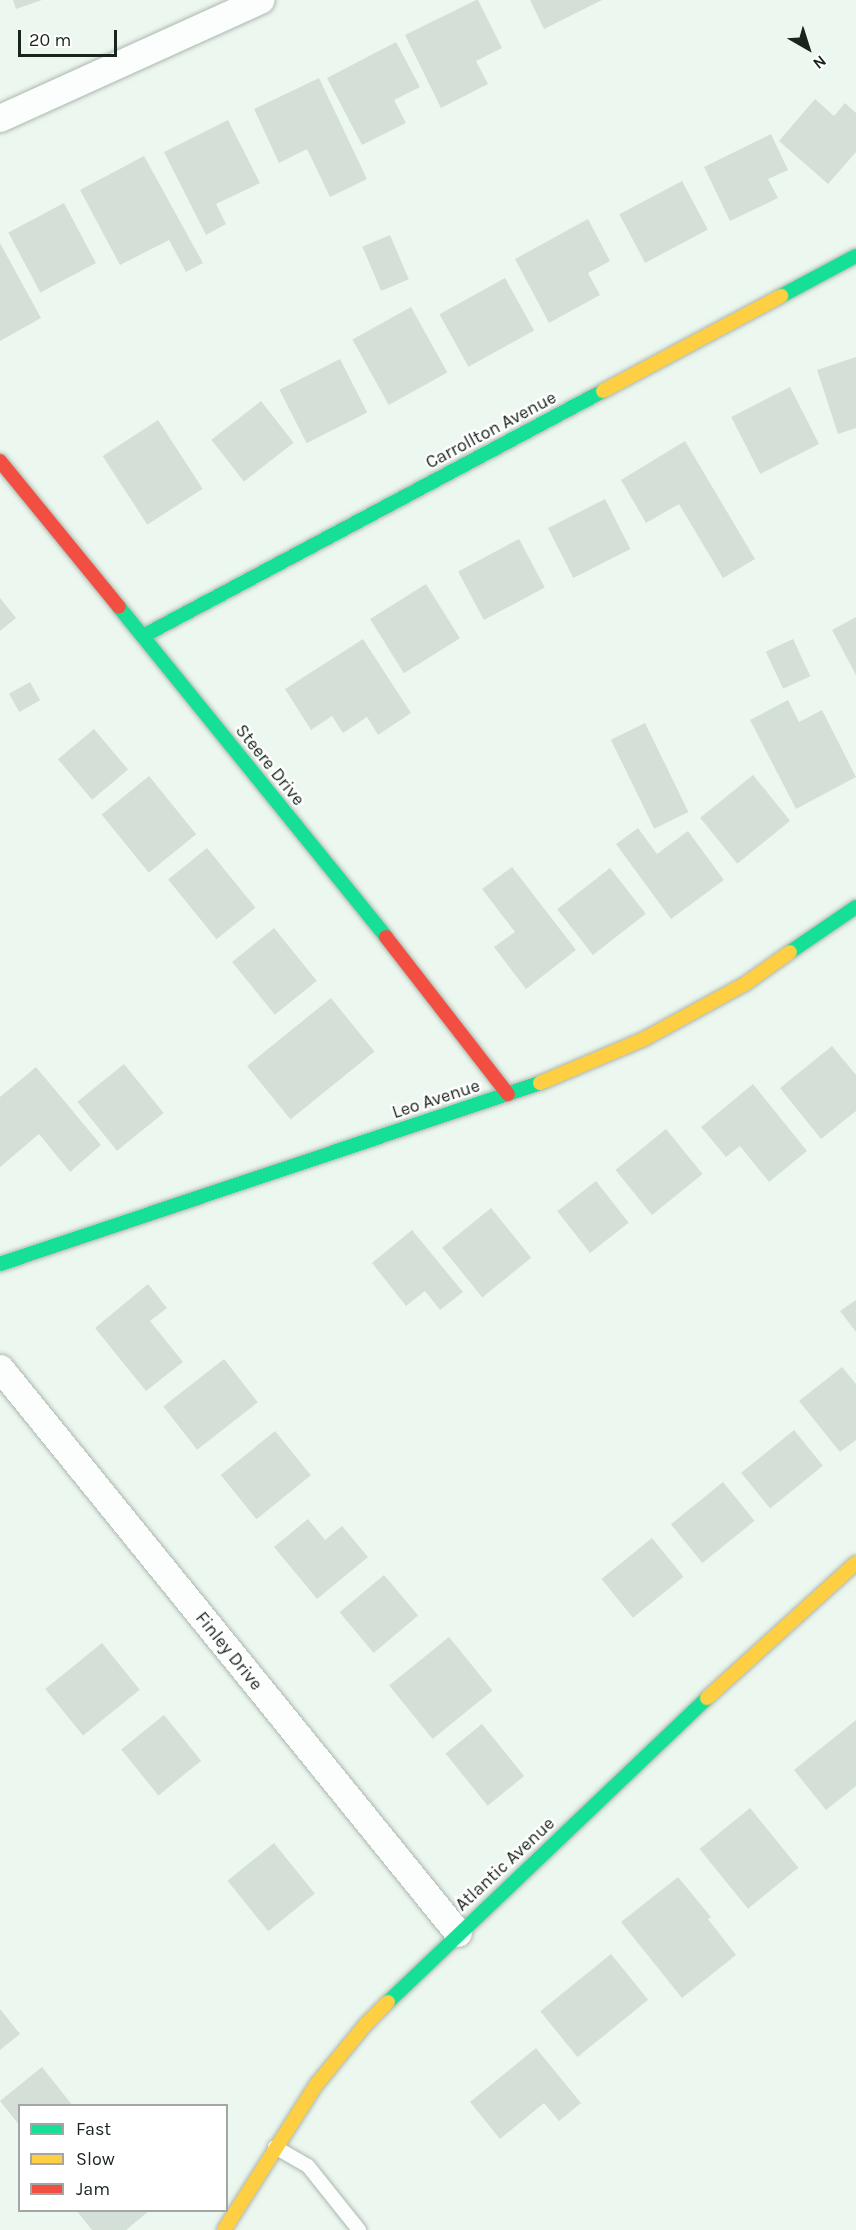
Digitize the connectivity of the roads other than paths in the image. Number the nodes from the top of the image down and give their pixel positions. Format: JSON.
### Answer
{"nodes":[{"id":1,"x":260,"y":0,"type":"edge"},
{"id":2,"x":0,"y":118,"type":"edge"},
{"id":3,"x":856,"y":256,"type":"edge"},
{"id":4,"x":0,"y":461,"type":"edge"},
{"id":5,"x":143,"y":636,"type":"junction"},
{"id":6,"x":856,"y":907,"type":"edge"},
{"id":7,"x":508,"y":1094,"type":"junction"},
{"id":8,"x":0,"y":1264,"type":"edge"},
{"id":9,"x":0,"y":1368,"type":"edge"},
{"id":10,"x":856,"y":1563,"type":"edge"},
{"id":11,"x":458,"y":1933,"type":"junction"},
{"id":12,"x":275,"y":2147,"type":"junction"},
{"id":13,"x":224,"y":2230,"type":"edge"},
{"id":14,"x":359,"y":2230,"type":"edge"}],
"edges":[{"from":1,"to":2,"type":"street"},
{"from":3,"to":5,"type":"street","name":"Carrollton Avenue"},
{"from":4,"to":5,"type":"street","name":"Steere Drive"},
{"from":5,"to":7,"type":"street","name":"Steere Drive"},
{"from":6,"to":7,"type":"street","name":"Leo Avenue"},
{"from":7,"to":8,"type":"street","name":"Leo Avenue"},
{"from":9,"to":11,"type":"street","name":"Finley Drive"},
{"from":10,"to":11,"type":"street","name":"Atlantic Avenue"},
{"from":11,"to":12,"type":"street","name":"Atlantic Avenue"},
{"from":12,"to":13,"type":"street","name":"Atlantic Avenue"},
{"from":12,"to":14,"type":"lane"}]}
